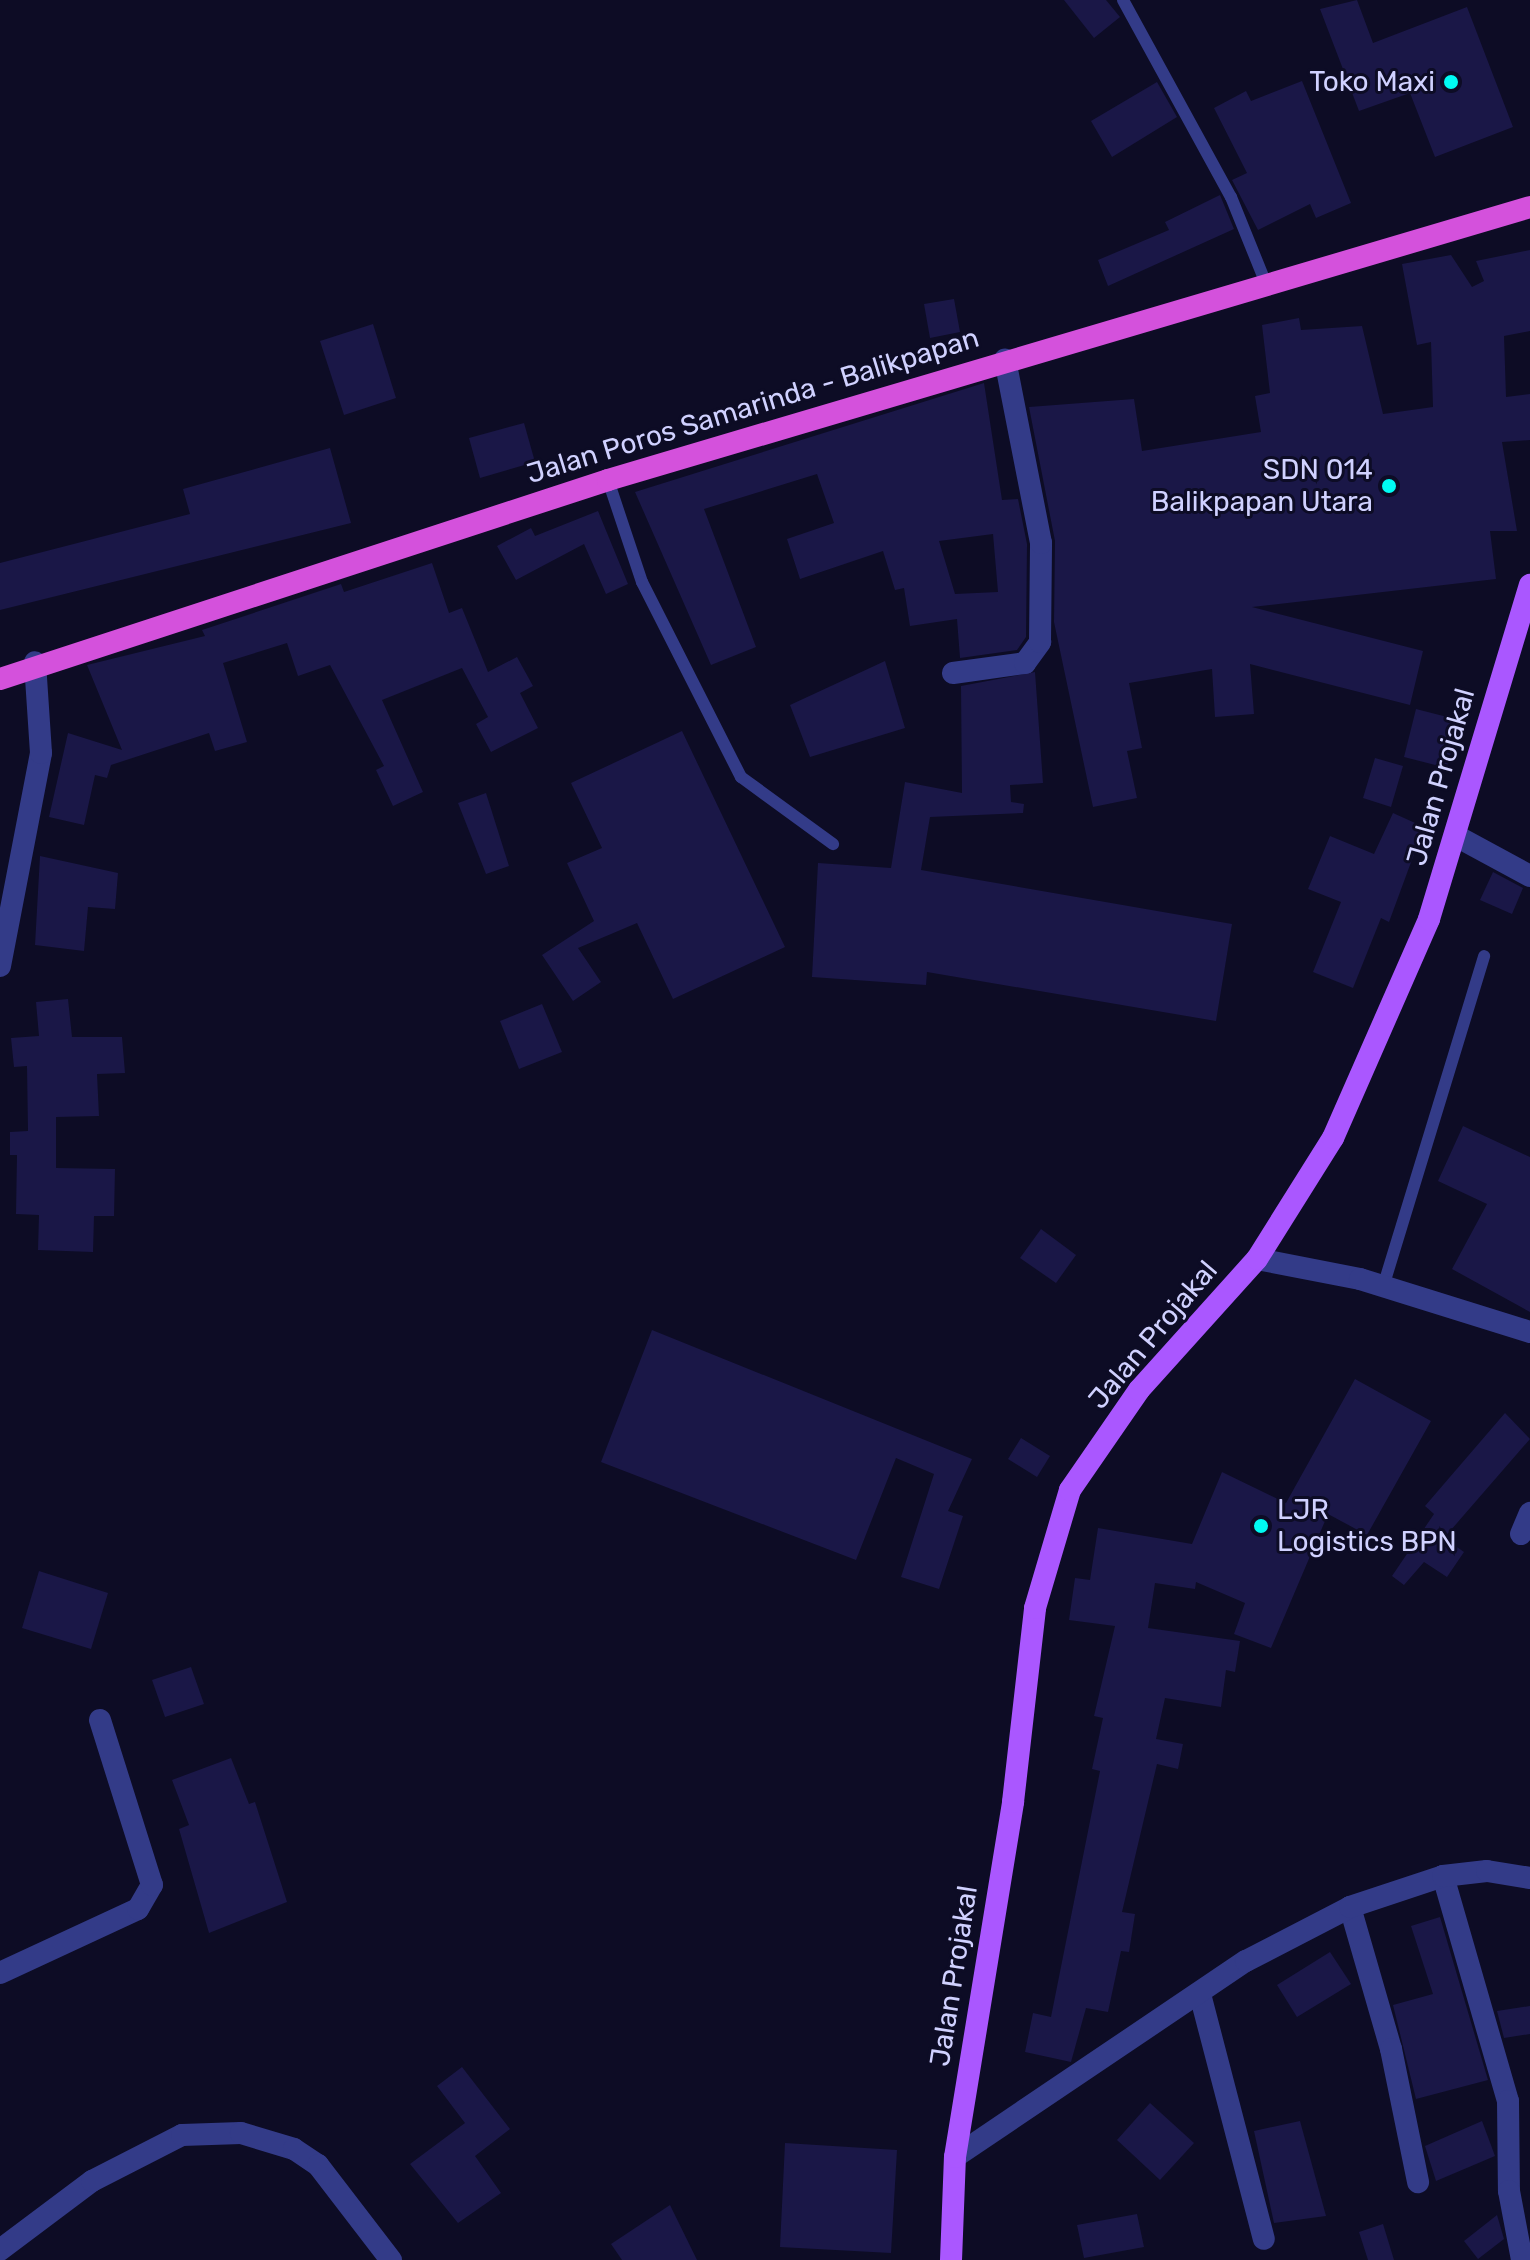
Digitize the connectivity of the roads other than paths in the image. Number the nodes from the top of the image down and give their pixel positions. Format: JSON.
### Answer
{"nodes":[{"id":1,"x":1123,"y":0,"type":"edge"},
{"id":2,"x":1530,"y":207,"type":"edge"},
{"id":3,"x":1267,"y":286,"type":"junction"},
{"id":4,"x":1005,"y":360,"type":"junction"},
{"id":5,"x":608,"y":480,"type":"junction"},
{"id":6,"x":1530,"y":585,"type":"edge"},
{"id":7,"x":35,"y":662,"type":"junction"},
{"id":8,"x":953,"y":673,"type":"dead end"},
{"id":9,"x":0,"y":679,"type":"edge"},
{"id":10,"x":1458,"y":837,"type":"junction"},
{"id":11,"x":833,"y":844,"type":"dead end"},
{"id":12,"x":1530,"y":876,"type":"edge"},
{"id":13,"x":1484,"y":956,"type":"dead end"},
{"id":14,"x":0,"y":966,"type":"edge"},
{"id":15,"x":1257,"y":1259,"type":"junction"},
{"id":16,"x":1383,"y":1287,"type":"junction"},
{"id":17,"x":1530,"y":1332,"type":"edge"},
{"id":18,"x":100,"y":1720,"type":"dead end"},
{"id":19,"x":1443,"y":1876,"type":"junction"},
{"id":20,"x":1530,"y":1878,"type":"edge"},
{"id":21,"x":1350,"y":1907,"type":"junction"},
{"id":22,"x":0,"y":1973,"type":"edge"},
{"id":23,"x":1200,"y":1994,"type":"junction"},
{"id":24,"x":955,"y":2157,"type":"junction"},
{"id":25,"x":1418,"y":2182,"type":"dead end"},
{"id":26,"x":1264,"y":2239,"type":"dead end"},
{"id":27,"x":0,"y":2250,"type":"edge"},
{"id":28,"x":391,"y":2260,"type":"edge"},
{"id":29,"x":951,"y":2260,"type":"edge"},
{"id":30,"x":1522,"y":2260,"type":"edge"}],
"edges":[{"from":1,"to":3,"type":"lane"},
{"from":2,"to":3,"type":"highway","name":"Jalan Poros Samarinda - Balikpapan"},
{"from":3,"to":4,"type":"highway","name":"Jalan Poros Samarinda - Balikpapan"},
{"from":4,"to":5,"type":"highway","name":"Jalan Poros Samarinda - Balikpapan"},
{"from":4,"to":8,"type":"street"},
{"from":5,"to":7,"type":"highway","name":"Jalan Poros Samarinda - Balikpapan"},
{"from":5,"to":11,"type":"lane"},
{"from":6,"to":10,"type":"main road","name":"Jalan Projakal"},
{"from":7,"to":9,"type":"highway","name":"Jalan Poros Samarinda - Balikpapan"},
{"from":7,"to":14,"type":"street"},
{"from":10,"to":12,"type":"street"},
{"from":10,"to":15,"type":"main road","name":"Jalan Projakal"},
{"from":13,"to":16,"type":"lane"},
{"from":15,"to":16,"type":"street"},
{"from":15,"to":24,"type":"main road","name":"Jalan Projakal"},
{"from":16,"to":17,"type":"street"},
{"from":18,"to":22,"type":"street"},
{"from":19,"to":20,"type":"street"},
{"from":19,"to":21,"type":"street"},
{"from":19,"to":30,"type":"street"},
{"from":21,"to":23,"type":"street"},
{"from":21,"to":25,"type":"street"},
{"from":23,"to":24,"type":"street"},
{"from":23,"to":26,"type":"street"},
{"from":24,"to":29,"type":"main road","name":"Jalan Projakal"},
{"from":27,"to":28,"type":"street"}]}
